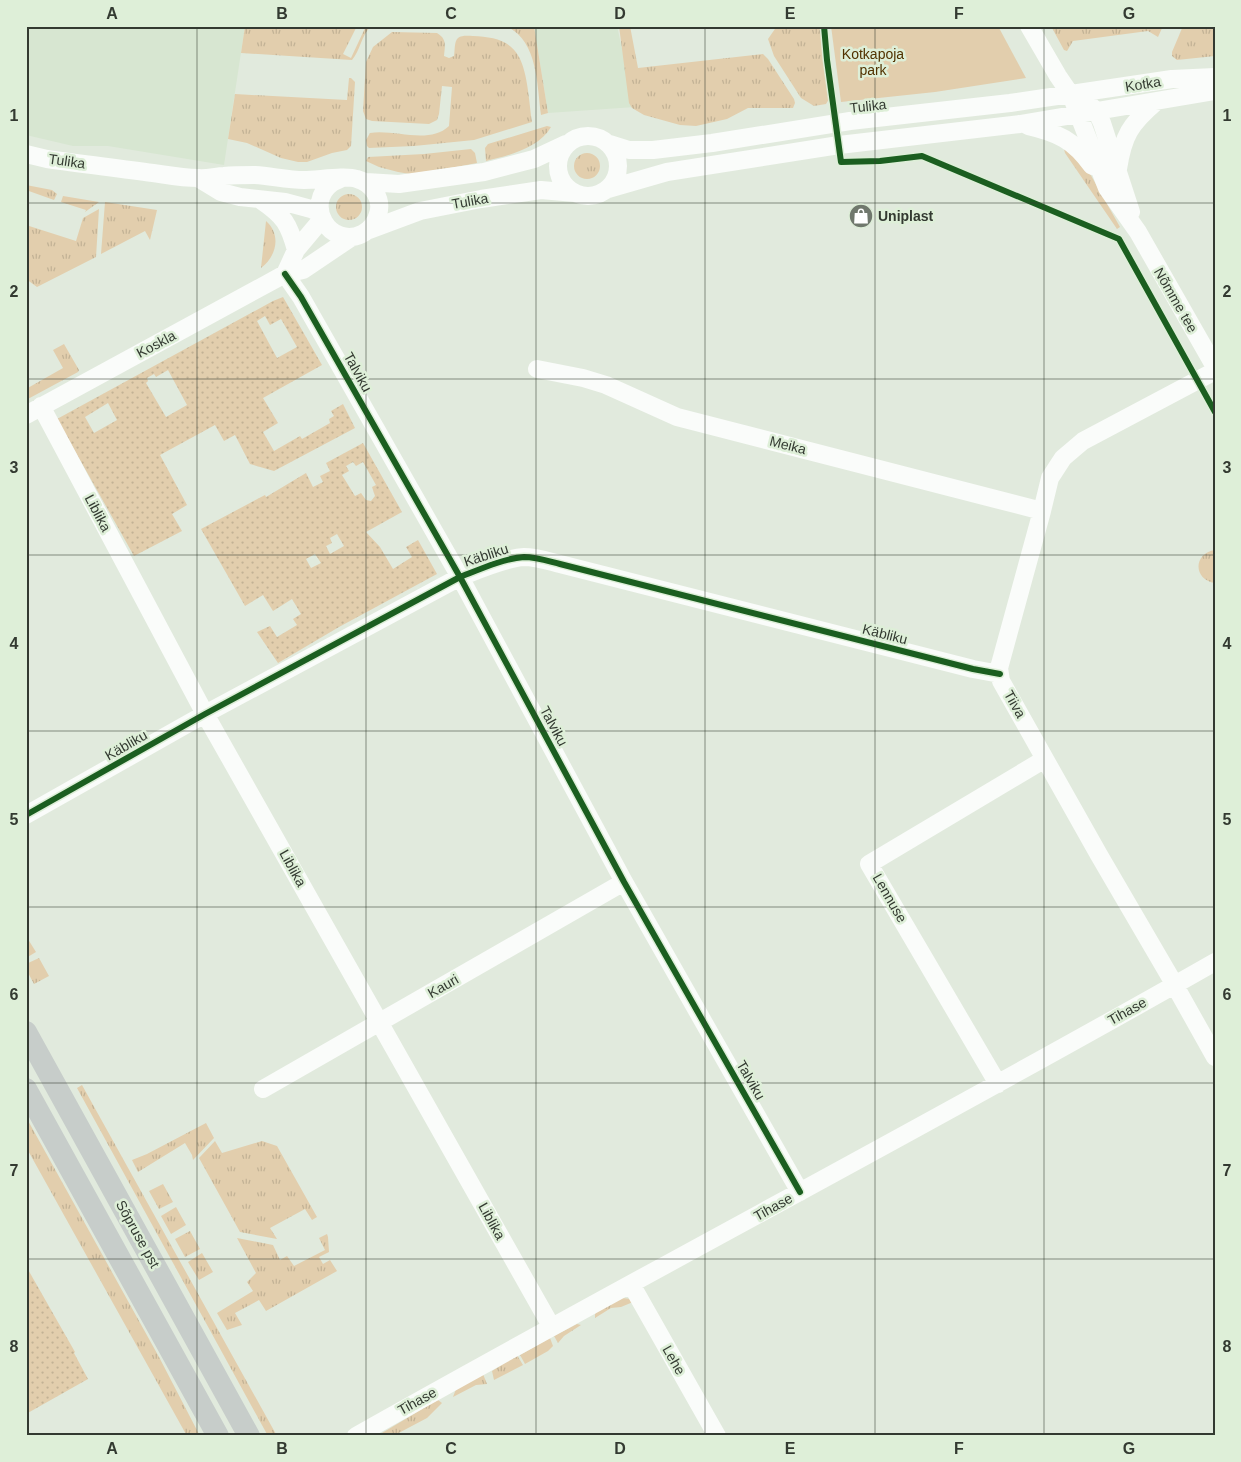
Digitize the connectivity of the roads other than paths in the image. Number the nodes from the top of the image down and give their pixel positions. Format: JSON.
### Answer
{"nodes":[{"id":1,"x":1029,"y":26,"type":"edge"},
{"id":2,"x":1215,"y":77,"type":"edge"},
{"id":3,"x":1215,"y":91,"type":"edge"},
{"id":4,"x":1071,"y":95,"type":"junction"},
{"id":5,"x":1156,"y":102,"type":"junction"},
{"id":6,"x":1097,"y":112,"type":"junction"},
{"id":7,"x":905,"y":115,"type":"junction"},
{"id":8,"x":1078,"y":115,"type":"junction"},
{"id":9,"x":1020,"y":124,"type":"junction"},
{"id":10,"x":906,"y":137,"type":"junction"},
{"id":11,"x":566,"y":144,"type":"junction"},
{"id":12,"x":610,"y":144,"type":"junction"},
{"id":13,"x":26,"y":154,"type":"edge"},
{"id":14,"x":1117,"y":172,"type":"junction"},
{"id":15,"x":198,"y":178,"type":"junction"},
{"id":16,"x":342,"y":178,"type":"junction"},
{"id":17,"x":366,"y":182,"type":"junction"},
{"id":18,"x":1107,"y":188,"type":"junction"},
{"id":19,"x":608,"y":189,"type":"junction"},
{"id":20,"x":575,"y":193,"type":"junction"},
{"id":21,"x":261,"y":201,"type":"junction"},
{"id":22,"x":321,"y":216,"type":"junction"},
{"id":23,"x":369,"y":230,"type":"junction"},
{"id":24,"x":1138,"y":232,"type":"junction"},
{"id":25,"x":352,"y":237,"type":"junction"},
{"id":26,"x":296,"y":250,"type":"junction"},
{"id":27,"x":285,"y":274,"type":"junction"},
{"id":28,"x":537,"y":369,"type":"dead end"},
{"id":29,"x":1215,"y":369,"type":"edge"},
{"id":30,"x":33,"y":411,"type":"edge"},
{"id":31,"x":1042,"y":511,"type":"junction"},
{"id":32,"x":460,"y":577,"type":"junction"},
{"id":33,"x":1000,"y":674,"type":"junction"},
{"id":34,"x":205,"y":714,"type":"junction"},
{"id":35,"x":1045,"y":759,"type":"junction"},
{"id":36,"x":26,"y":815,"type":"edge"},
{"id":37,"x":624,"y":882,"type":"junction"},
{"id":38,"x":1215,"y":962,"type":"edge"},
{"id":39,"x":1174,"y":985,"type":"junction"},
{"id":40,"x":380,"y":1022,"type":"junction"},
{"id":41,"x":26,"y":1032,"type":"edge"},
{"id":42,"x":1215,"y":1057,"type":"edge"},
{"id":43,"x":998,"y":1084,"type":"junction"},
{"id":44,"x":26,"y":1089,"type":"edge"},
{"id":45,"x":263,"y":1089,"type":"dead end"},
{"id":46,"x":800,"y":1192,"type":"junction"},
{"id":47,"x":631,"y":1284,"type":"junction"},
{"id":48,"x":551,"y":1326,"type":"junction"},
{"id":49,"x":218,"y":1436,"type":"edge"},
{"id":50,"x":250,"y":1436,"type":"edge"},
{"id":51,"x":356,"y":1436,"type":"edge"},
{"id":52,"x":717,"y":1436,"type":"edge"}],
"edges":[{"from":1,"to":4,"type":"street"},
{"from":2,"to":4,"type":"street","name":"Kotka"},
{"from":3,"to":5,"type":"street","name":"Kotka"},
{"from":4,"to":6,"type":"street"},
{"from":4,"to":7,"type":"street","name":"Tulika"},
{"from":4,"to":8,"type":"street","name":"Nõmme tee"},
{"from":5,"to":6,"type":"street","name":"Kotka"},
{"from":5,"to":14,"type":"street"},
{"from":6,"to":8,"type":"street"},
{"from":6,"to":14,"type":"street","name":"Nõmme tee"},
{"from":7,"to":10,"type":"street"},
{"from":7,"to":12,"type":"street","name":"Tulika"},
{"from":8,"to":9,"type":"street"},
{"from":8,"to":18,"type":"street","name":"Nõmme tee"},
{"from":9,"to":10,"type":"street"},
{"from":9,"to":18,"type":"street"},
{"from":10,"to":19,"type":"street"},
{"from":11,"to":12,"type":"street"},
{"from":11,"to":17,"type":"street","name":"Tulika"},
{"from":11,"to":20,"type":"street"},
{"from":12,"to":19,"type":"street"},
{"from":13,"to":15,"type":"street","name":"Tulika"},
{"from":14,"to":24,"type":"street","name":"Nõmme tee"},
{"from":15,"to":16,"type":"street","name":"Tulika"},
{"from":15,"to":21,"type":"street","name":"Tulika"},
{"from":16,"to":17,"type":"street"},
{"from":16,"to":22,"type":"street"},
{"from":17,"to":23,"type":"street"},
{"from":18,"to":24,"type":"street","name":"Nõmme tee"},
{"from":19,"to":20,"type":"street"},
{"from":20,"to":23,"type":"street","name":"Tulika"},
{"from":21,"to":22,"type":"street","name":"Tulika"},
{"from":21,"to":26,"type":"street"},
{"from":22,"to":25,"type":"street"},
{"from":22,"to":26,"type":"street"},
{"from":23,"to":25,"type":"street"},
{"from":24,"to":29,"type":"street","name":"Nõmme tee"},
{"from":25,"to":27,"type":"street","name":"Koskla"},
{"from":26,"to":27,"type":"street"},
{"from":27,"to":30,"type":"street","name":"Koskla"},
{"from":27,"to":32,"type":"street","name":"Talviku"},
{"from":28,"to":31,"type":"street","name":"Meika"},
{"from":29,"to":31,"type":"street","name":"Tiiva"},
{"from":30,"to":34,"type":"street","name":"Liblika"},
{"from":31,"to":33,"type":"street","name":"Tiiva"},
{"from":32,"to":33,"type":"street","name":"Käbliku"},
{"from":32,"to":34,"type":"street","name":"Käbliku"},
{"from":32,"to":37,"type":"street","name":"Talviku"},
{"from":33,"to":35,"type":"street","name":"Tiiva"},
{"from":34,"to":36,"type":"street","name":"Käbliku"},
{"from":34,"to":40,"type":"street","name":"Liblika"},
{"from":35,"to":39,"type":"street","name":"Tiiva"},
{"from":35,"to":43,"type":"street","name":"Lennuse"},
{"from":37,"to":40,"type":"street","name":"Kauri"},
{"from":37,"to":46,"type":"street","name":"Talviku"},
{"from":38,"to":39,"type":"street","name":"Tihase"},
{"from":39,"to":42,"type":"street","name":"Tiiva"},
{"from":39,"to":43,"type":"street","name":"Tihase"},
{"from":40,"to":45,"type":"street","name":"Kauri"},
{"from":40,"to":48,"type":"street","name":"Liblika"},
{"from":41,"to":50,"type":"main road","name":"Sõpruse pst"},
{"from":43,"to":46,"type":"street","name":"Tihase"},
{"from":44,"to":49,"type":"main road","name":"Sõpruse pst"},
{"from":46,"to":47,"type":"street","name":"Tihase"},
{"from":47,"to":48,"type":"street","name":"Tihase"},
{"from":47,"to":52,"type":"street","name":"Lehe"},
{"from":48,"to":51,"type":"street","name":"Tihase"}]}
